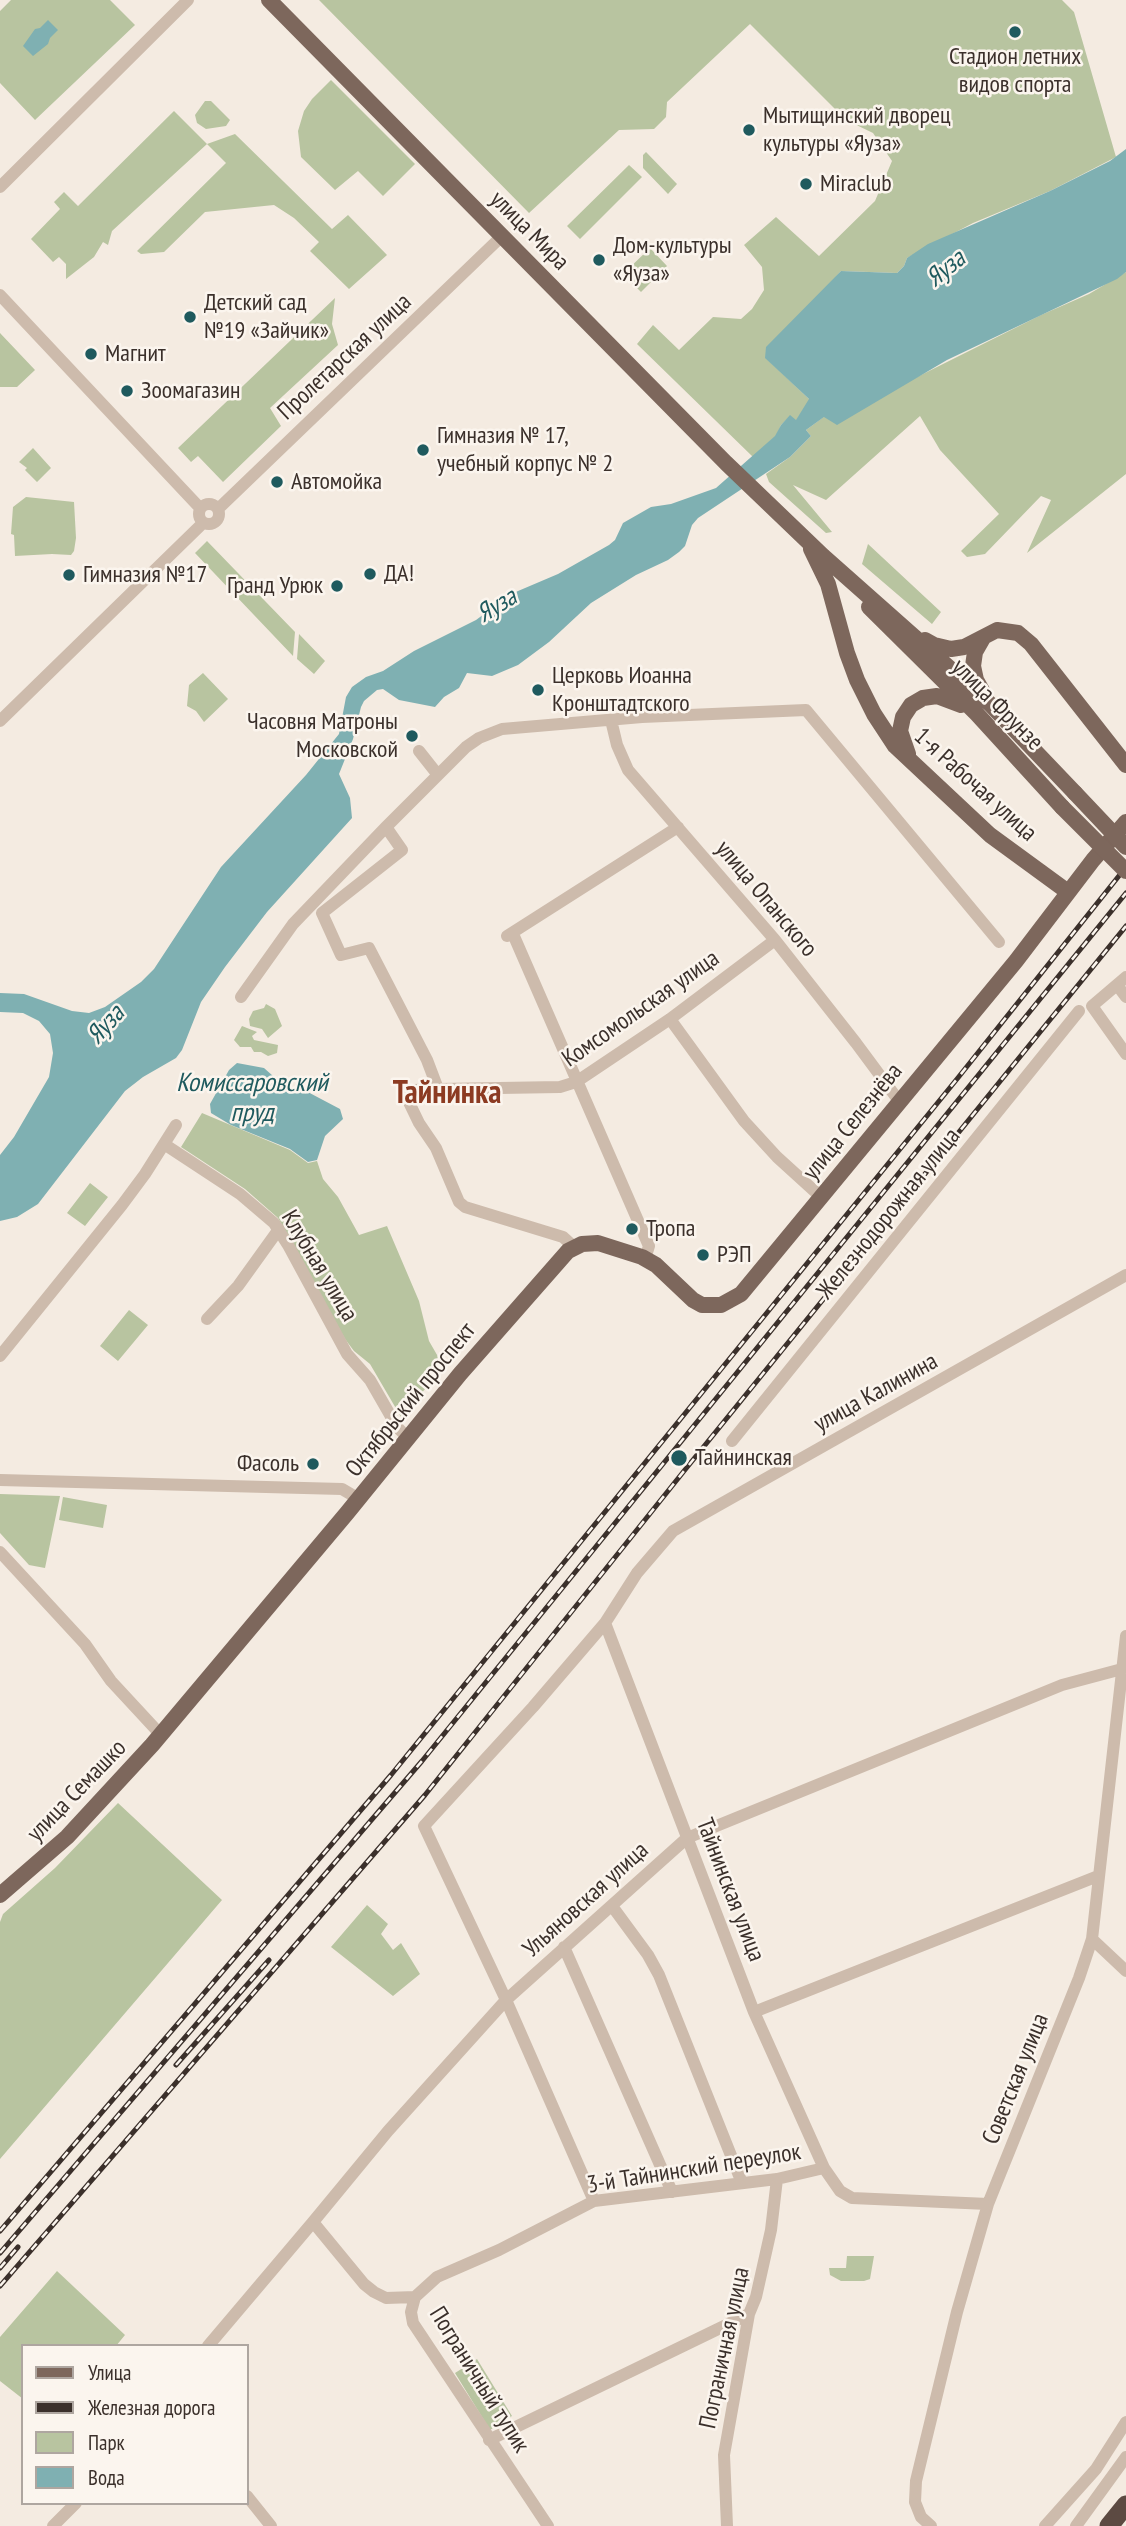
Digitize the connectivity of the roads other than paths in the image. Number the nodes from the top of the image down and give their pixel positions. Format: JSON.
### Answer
{"nodes":[{"id":1,"x":188,"y":0,"type":"edge"},
{"id":2,"x":269,"y":0,"type":"edge"},
{"id":3,"x":0,"y":187,"type":"edge"},
{"id":4,"x":502,"y":236,"type":"junction"},
{"id":5,"x":0,"y":295,"type":"edge"},
{"id":6,"x":758,"y":493,"type":"joint"},
{"id":7,"x":200,"y":508,"type":"junction"},
{"id":8,"x":218,"y":509,"type":"junction"},
{"id":9,"x":203,"y":523,"type":"junction"},
{"id":10,"x":807,"y":541,"type":"junction"},
{"id":11,"x":839,"y":569,"type":"junction"},
{"id":12,"x":904,"y":626,"type":"junction"},
{"id":13,"x":985,"y":635,"type":"junction"},
{"id":14,"x":990,"y":704,"type":"junction"},
{"id":15,"x":977,"y":714,"type":"junction"},
{"id":16,"x":611,"y":720,"type":"junction"},
{"id":17,"x":0,"y":721,"type":"edge"},
{"id":18,"x":419,"y":751,"type":"dead end"},
{"id":19,"x":910,"y":759,"type":"junction"},
{"id":20,"x":1126,"y":765,"type":"edge"},
{"id":21,"x":439,"y":775,"type":"junction"},
{"id":22,"x":1126,"y":822,"type":"edge"},
{"id":23,"x":386,"y":827,"type":"junction"},
{"id":24,"x":678,"y":827,"type":"junction"},
{"id":25,"x":1126,"y":847,"type":"edge"},
{"id":26,"x":1126,"y":871,"type":"edge"},
{"id":27,"x":1068,"y":892,"type":"junction"},
{"id":28,"x":775,"y":940,"type":"junction"},
{"id":29,"x":999,"y":942,"type":"dead end"},
{"id":30,"x":1121,"y":981,"type":"edge"},
{"id":31,"x":241,"y":996,"type":"dead end"},
{"id":32,"x":1126,"y":997,"type":"edge"},
{"id":33,"x":1079,"y":1012,"type":"dead end"},
{"id":34,"x":670,"y":1019,"type":"junction"},
{"id":35,"x":1126,"y":1054,"type":"edge"},
{"id":36,"x":576,"y":1082,"type":"junction"},
{"id":37,"x":438,"y":1088,"type":"junction"},
{"id":38,"x":899,"y":1101,"type":"junction"},
{"id":39,"x":176,"y":1125,"type":"dead end"},
{"id":40,"x":164,"y":1144,"type":"junction"},
{"id":41,"x":821,"y":1197,"type":"junction"},
{"id":42,"x":279,"y":1229,"type":"junction"},
{"id":43,"x":574,"y":1247,"type":"junction"},
{"id":44,"x":645,"y":1259,"type":"junction"},
{"id":45,"x":1126,"y":1276,"type":"edge"},
{"id":46,"x":207,"y":1319,"type":"dead end"},
{"id":47,"x":0,"y":1356,"type":"edge"},
{"id":48,"x":408,"y":1438,"type":"junction"},
{"id":49,"x":732,"y":1441,"type":"dead end"},
{"id":50,"x":0,"y":1480,"type":"edge"},
{"id":51,"x":359,"y":1499,"type":"junction"},
{"id":52,"x":0,"y":1552,"type":"edge"},
{"id":53,"x":605,"y":1623,"type":"junction"},
{"id":54,"x":1126,"y":1636,"type":"edge"},
{"id":55,"x":1122,"y":1669,"type":"junction"},
{"id":56,"x":180,"y":1713,"type":"joint"},
{"id":57,"x":161,"y":1735,"type":"junction"},
{"id":58,"x":1113,"y":1750,"type":"junction"},
{"id":59,"x":1126,"y":1758,"type":"edge"},
{"id":60,"x":687,"y":1838,"type":"junction"},
{"id":61,"x":1098,"y":1876,"type":"junction"},
{"id":62,"x":0,"y":1895,"type":"edge"},
{"id":63,"x":612,"y":1906,"type":"junction"},
{"id":64,"x":1092,"y":1939,"type":"junction"},
{"id":65,"x":564,"y":1947,"type":"junction"},
{"id":66,"x":1126,"y":1971,"type":"edge"},
{"id":67,"x":506,"y":2000,"type":"junction"},
{"id":68,"x":754,"y":2012,"type":"junction"},
{"id":69,"x":824,"y":2168,"type":"junction"},
{"id":70,"x":780,"y":2178,"type":"junction"},
{"id":71,"x":742,"y":2183,"type":"junction"},
{"id":72,"x":672,"y":2192,"type":"junction"},
{"id":73,"x":594,"y":2201,"type":"junction"},
{"id":74,"x":988,"y":2204,"type":"junction"},
{"id":75,"x":313,"y":2222,"type":"junction"},
{"id":76,"x":415,"y":2297,"type":"junction"},
{"id":77,"x":749,"y":2315,"type":"junction"},
{"id":78,"x":210,"y":2344,"type":"edge"},
{"id":79,"x":1126,"y":2422,"type":"edge"},
{"id":80,"x":489,"y":2440,"type":"junction"},
{"id":81,"x":1126,"y":2457,"type":"edge"},
{"id":82,"x":248,"y":2497,"type":"edge"},
{"id":83,"x":74,"y":2505,"type":"edge"},
{"id":84,"x":1126,"y":2505,"type":"edge"},
{"id":85,"x":544,"y":2521,"type":"edge"},
{"id":86,"x":53,"y":2526,"type":"edge"},
{"id":87,"x":271,"y":2526,"type":"edge"},
{"id":88,"x":529,"y":2526,"type":"edge"},
{"id":89,"x":727,"y":2526,"type":"edge"},
{"id":90,"x":931,"y":2526,"type":"edge"},
{"id":91,"x":1045,"y":2526,"type":"edge"},
{"id":92,"x":1076,"y":2526,"type":"edge"},
{"id":93,"x":1109,"y":2526,"type":"edge"}],
"edges":[{"from":1,"to":3,"type":"street"},
{"from":2,"to":4,"type":"main road","name":"улица Мира"},
{"from":4,"to":6,"type":"main road","name":"улица Мира"},
{"from":4,"to":8,"type":"street","name":"Пролетарская улица"},
{"from":5,"to":7,"type":"street"},
{"from":6,"to":10,"type":"main road","name":"улица Фрунзе"},
{"from":7,"to":8,"type":"street"},
{"from":7,"to":9,"type":"street"},
{"from":8,"to":9,"type":"street"},
{"from":9,"to":17,"type":"street"},
{"from":10,"to":11,"type":"main road","name":"улица Фрунзе"},
{"from":10,"to":19,"type":"main road","name":"1-я Рабочая улица"},
{"from":11,"to":12,"type":"main road","name":"улица Фрунзе"},
{"from":11,"to":15,"type":"main road","name":"улица Фрунзе"},
{"from":12,"to":13,"type":"main road"},
{"from":12,"to":14,"type":"main road","name":"улица Фрунзе"},
{"from":13,"to":14,"type":"main road"},
{"from":13,"to":20,"type":"main road"},
{"from":14,"to":25,"type":"main road","name":"улица Фрунзе","bridge":true},
{"from":15,"to":19,"type":"main road"},
{"from":15,"to":26,"type":"main road","name":"улица Фрунзе","bridge":true},
{"from":16,"to":21,"type":"street"},
{"from":16,"to":24,"type":"street","name":"улица Опанского"},
{"from":16,"to":29,"type":"street"},
{"from":18,"to":21,"type":"street"},
{"from":19,"to":27,"type":"main road","name":"1-я Рабочая улица"},
{"from":21,"to":23,"type":"street"},
{"from":22,"to":27,"type":"main road","name":"улица Селезнёва"},
{"from":23,"to":31,"type":"street"},
{"from":23,"to":37,"type":"street"},
{"from":24,"to":28,"type":"street","name":"улица Опанского"},
{"from":24,"to":36,"type":"street"},
{"from":27,"to":38,"type":"main road","name":"улица Селезнёва"},
{"from":28,"to":34,"type":"street","name":"Комсомольская улица"},
{"from":28,"to":38,"type":"street","name":"улица Опанского"},
{"from":30,"to":32,"type":"street"},
{"from":30,"to":35,"type":"street"},
{"from":33,"to":49,"type":"street","name":"Железнодорожная улица"},
{"from":34,"to":36,"type":"street","name":"Комсомольская улица"},
{"from":34,"to":41,"type":"street"},
{"from":36,"to":37,"type":"street","name":"Комсомольская улица"},
{"from":36,"to":44,"type":"street"},
{"from":37,"to":43,"type":"street","name":"Комсомольская улица"},
{"from":38,"to":41,"type":"main road","name":"улица Селезнёва"},
{"from":39,"to":40,"type":"street"},
{"from":40,"to":42,"type":"street","name":"Клубная улица"},
{"from":40,"to":47,"type":"street"},
{"from":41,"to":44,"type":"main road","name":"улица Селезнёва"},
{"from":42,"to":46,"type":"street"},
{"from":42,"to":48,"type":"street","name":"Клубная улица"},
{"from":43,"to":44,"type":"main road"},
{"from":43,"to":48,"type":"main road","name":"Октябрьский проспект"},
{"from":45,"to":53,"type":"street","name":"улица Калинина"},
{"from":48,"to":51,"type":"main road","name":"Октябрьский проспект"},
{"from":50,"to":51,"type":"street"},
{"from":51,"to":56,"type":"main road","name":"Октябрьский проспект"},
{"from":52,"to":57,"type":"street"},
{"from":53,"to":60,"type":"street","name":"Тайнинская улица"},
{"from":53,"to":67,"type":"street"},
{"from":54,"to":55,"type":"street","name":"Советская улица"},
{"from":55,"to":58,"type":"street","name":"Советская улица"},
{"from":55,"to":60,"type":"street","name":"Ульяновская улица"},
{"from":56,"to":57,"type":"main road","name":"улица Семашко"},
{"from":57,"to":62,"type":"main road","name":"улица Семашко"},
{"from":58,"to":59,"type":"street"},
{"from":58,"to":61,"type":"street","name":"Советская улица"},
{"from":60,"to":63,"type":"street","name":"Ульяновская улица"},
{"from":60,"to":68,"type":"street","name":"Тайнинская улица"},
{"from":61,"to":64,"type":"street","name":"Советская улица"},
{"from":61,"to":68,"type":"street"},
{"from":63,"to":65,"type":"street","name":"Ульяновская улица"},
{"from":63,"to":71,"type":"street"},
{"from":64,"to":66,"type":"street"},
{"from":64,"to":74,"type":"street","name":"Советская улица"},
{"from":65,"to":67,"type":"street","name":"Ульяновская улица"},
{"from":65,"to":72,"type":"street"},
{"from":67,"to":73,"type":"street"},
{"from":67,"to":75,"type":"street","name":"Ульяновская улица"},
{"from":68,"to":69,"type":"street","name":"Тайнинская улица"},
{"from":69,"to":70,"type":"street","name":"3-й Тайнинский переулок"},
{"from":69,"to":74,"type":"street","name":"3-й Тайнинский переулок"},
{"from":70,"to":71,"type":"street","name":"3-й Тайнинский переулок"},
{"from":70,"to":77,"type":"street","name":"Пограничная улица"},
{"from":71,"to":72,"type":"street","name":"3-й Тайнинский переулок"},
{"from":72,"to":73,"type":"street","name":"3-й Тайнинский переулок"},
{"from":73,"to":76,"type":"street","name":"3-й Тайнинский переулок"},
{"from":74,"to":90,"type":"street","name":"Советская улица"},
{"from":75,"to":76,"type":"street","name":"Пограничный тупик"},
{"from":75,"to":78,"type":"street","name":"Ульяновская улица"},
{"from":76,"to":80,"type":"street","name":"Пограничный тупик"},
{"from":77,"to":80,"type":"street"},
{"from":77,"to":89,"type":"street","name":"Пограничная улица"},
{"from":79,"to":91,"type":"street"},
{"from":80,"to":85,"type":"street","name":"Пограничный тупик"},
{"from":81,"to":92,"type":"street"},
{"from":82,"to":87,"type":"street"},
{"from":83,"to":86,"type":"street"},
{"from":84,"to":93,"type":"highway"},
{"from":85,"to":88,"type":"street"}]}
